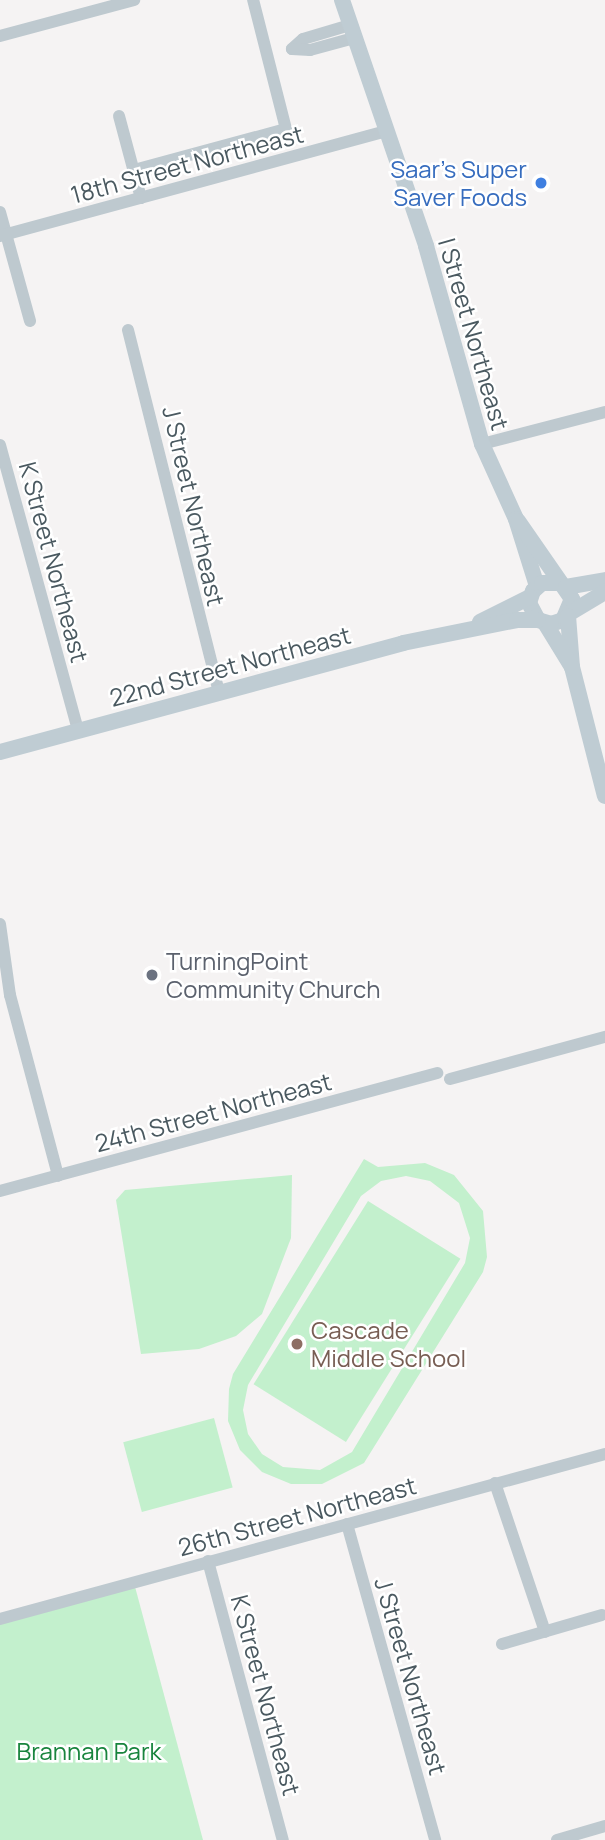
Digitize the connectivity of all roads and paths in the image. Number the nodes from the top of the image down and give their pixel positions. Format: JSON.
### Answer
{"nodes":[{"id":1,"x":134,"y":0,"type":"edge"},
{"id":2,"x":253,"y":0,"type":"edge"},
{"id":3,"x":342,"y":0,"type":"edge"},
{"id":4,"x":352,"y":31,"type":"junction"},
{"id":5,"x":0,"y":36,"type":"edge"},
{"id":6,"x":267,"y":54,"type":"junction"},
{"id":7,"x":119,"y":116,"type":"dead end"},
{"id":8,"x":384,"y":132,"type":"junction"},
{"id":9,"x":134,"y":170,"type":"junction"},
{"id":10,"x":141,"y":198,"type":"junction"},
{"id":11,"x":0,"y":212,"type":"edge"},
{"id":12,"x":3,"y":235,"type":"edge"},
{"id":13,"x":30,"y":321,"type":"dead end"},
{"id":14,"x":128,"y":330,"type":"dead end"},
{"id":15,"x":605,"y":412,"type":"edge"},
{"id":16,"x":482,"y":444,"type":"junction"},
{"id":17,"x":0,"y":445,"type":"edge"},
{"id":18,"x":516,"y":519,"type":"junction"},
{"id":19,"x":605,"y":580,"type":"edge"},
{"id":20,"x":563,"y":585,"type":"junction"},
{"id":21,"x":533,"y":591,"type":"junction"},
{"id":22,"x":605,"y":592,"type":"edge"},
{"id":23,"x":569,"y":614,"type":"junction"},
{"id":24,"x":542,"y":622,"type":"junction"},
{"id":25,"x":473,"y":629,"type":"junction"},
{"id":26,"x":572,"y":667,"type":"junction"},
{"id":27,"x":219,"y":693,"type":"junction"},
{"id":28,"x":78,"y":731,"type":"junction"},
{"id":29,"x":0,"y":752,"type":"edge"},
{"id":30,"x":605,"y":796,"type":"edge"},
{"id":31,"x":0,"y":925,"type":"edge"},
{"id":32,"x":605,"y":1037,"type":"edge"},
{"id":33,"x":437,"y":1073,"type":"dead end"},
{"id":34,"x":450,"y":1079,"type":"dead end"},
{"id":35,"x":58,"y":1175,"type":"junction"},
{"id":36,"x":0,"y":1191,"type":"edge"},
{"id":37,"x":605,"y":1454,"type":"edge"},
{"id":38,"x":495,"y":1483,"type":"junction"},
{"id":39,"x":347,"y":1524,"type":"junction"},
{"id":40,"x":208,"y":1562,"type":"junction"},
{"id":41,"x":602,"y":1615,"type":"dead end"},
{"id":42,"x":0,"y":1619,"type":"edge"},
{"id":43,"x":545,"y":1632,"type":"junction"},
{"id":44,"x":502,"y":1644,"type":"dead end"},
{"id":45,"x":605,"y":1826,"type":"edge"},
{"id":46,"x":283,"y":1840,"type":"edge"},
{"id":47,"x":435,"y":1840,"type":"edge"},
{"id":48,"x":557,"y":1840,"type":"edge"}],
"edges":[{"from":1,"to":5,"type":"street"},
{"from":2,"to":6,"type":"street"},
{"from":3,"to":4,"type":"street","name":"I Street Northeast"},
{"from":4,"to":6,"type":"street"},
{"from":4,"to":8,"type":"street","name":"I Street Northeast"},
{"from":6,"to":9,"type":"street"},
{"from":7,"to":9,"type":"street"},
{"from":8,"to":10,"type":"street","name":"18th Street Northeast"},
{"from":8,"to":16,"type":"street","name":"I Street Northeast"},
{"from":9,"to":10,"type":"street"},
{"from":10,"to":12,"type":"street","name":"18th Street Northeast"},
{"from":11,"to":12,"type":"street"},
{"from":12,"to":13,"type":"street"},
{"from":14,"to":27,"type":"street","name":"J Street Northeast"},
{"from":15,"to":16,"type":"street"},
{"from":16,"to":18,"type":"street","name":"I Street Northeast"},
{"from":17,"to":28,"type":"street","name":"K Street Northeast"},
{"from":18,"to":20,"type":"street","name":"I Street Northeast"},
{"from":18,"to":21,"type":"street","name":"I Street Northeast"},
{"from":19,"to":20,"type":"street"},
{"from":20,"to":21,"type":"street"},
{"from":20,"to":23,"type":"street","name":"I Street Northeast"},
{"from":21,"to":24,"type":"street","name":"I Street Northeast"},
{"from":21,"to":25,"type":"street","name":"22nd Street Northeast"},
{"from":22,"to":23,"type":"street"},
{"from":23,"to":24,"type":"street"},
{"from":23,"to":26,"type":"street","name":"I Street Northeast"},
{"from":24,"to":25,"type":"street","name":"22nd Street Northeast"},
{"from":24,"to":26,"type":"street","name":"I Street Northeast"},
{"from":25,"to":27,"type":"street","name":"22nd Street Northeast"},
{"from":26,"to":30,"type":"street","name":"I Street Northeast"},
{"from":27,"to":28,"type":"street","name":"22nd Street Northeast"},
{"from":28,"to":29,"type":"street","name":"22nd Street Northeast"},
{"from":31,"to":35,"type":"street"},
{"from":32,"to":34,"type":"street"},
{"from":33,"to":35,"type":"street","name":"24th Street Northeast"},
{"from":35,"to":36,"type":"street","name":"24th Street Northeast"},
{"from":37,"to":38,"type":"street","name":"26th Street Northeast"},
{"from":38,"to":39,"type":"street","name":"26th Street Northeast"},
{"from":38,"to":43,"type":"street"},
{"from":39,"to":40,"type":"street","name":"26th Street Northeast"},
{"from":39,"to":47,"type":"street","name":"J Street Northeast"},
{"from":40,"to":42,"type":"street","name":"26th Street Northeast"},
{"from":40,"to":46,"type":"street","name":"K Street Northeast"},
{"from":41,"to":43,"type":"street"},
{"from":43,"to":44,"type":"street"},
{"from":45,"to":48,"type":"street"}]}
